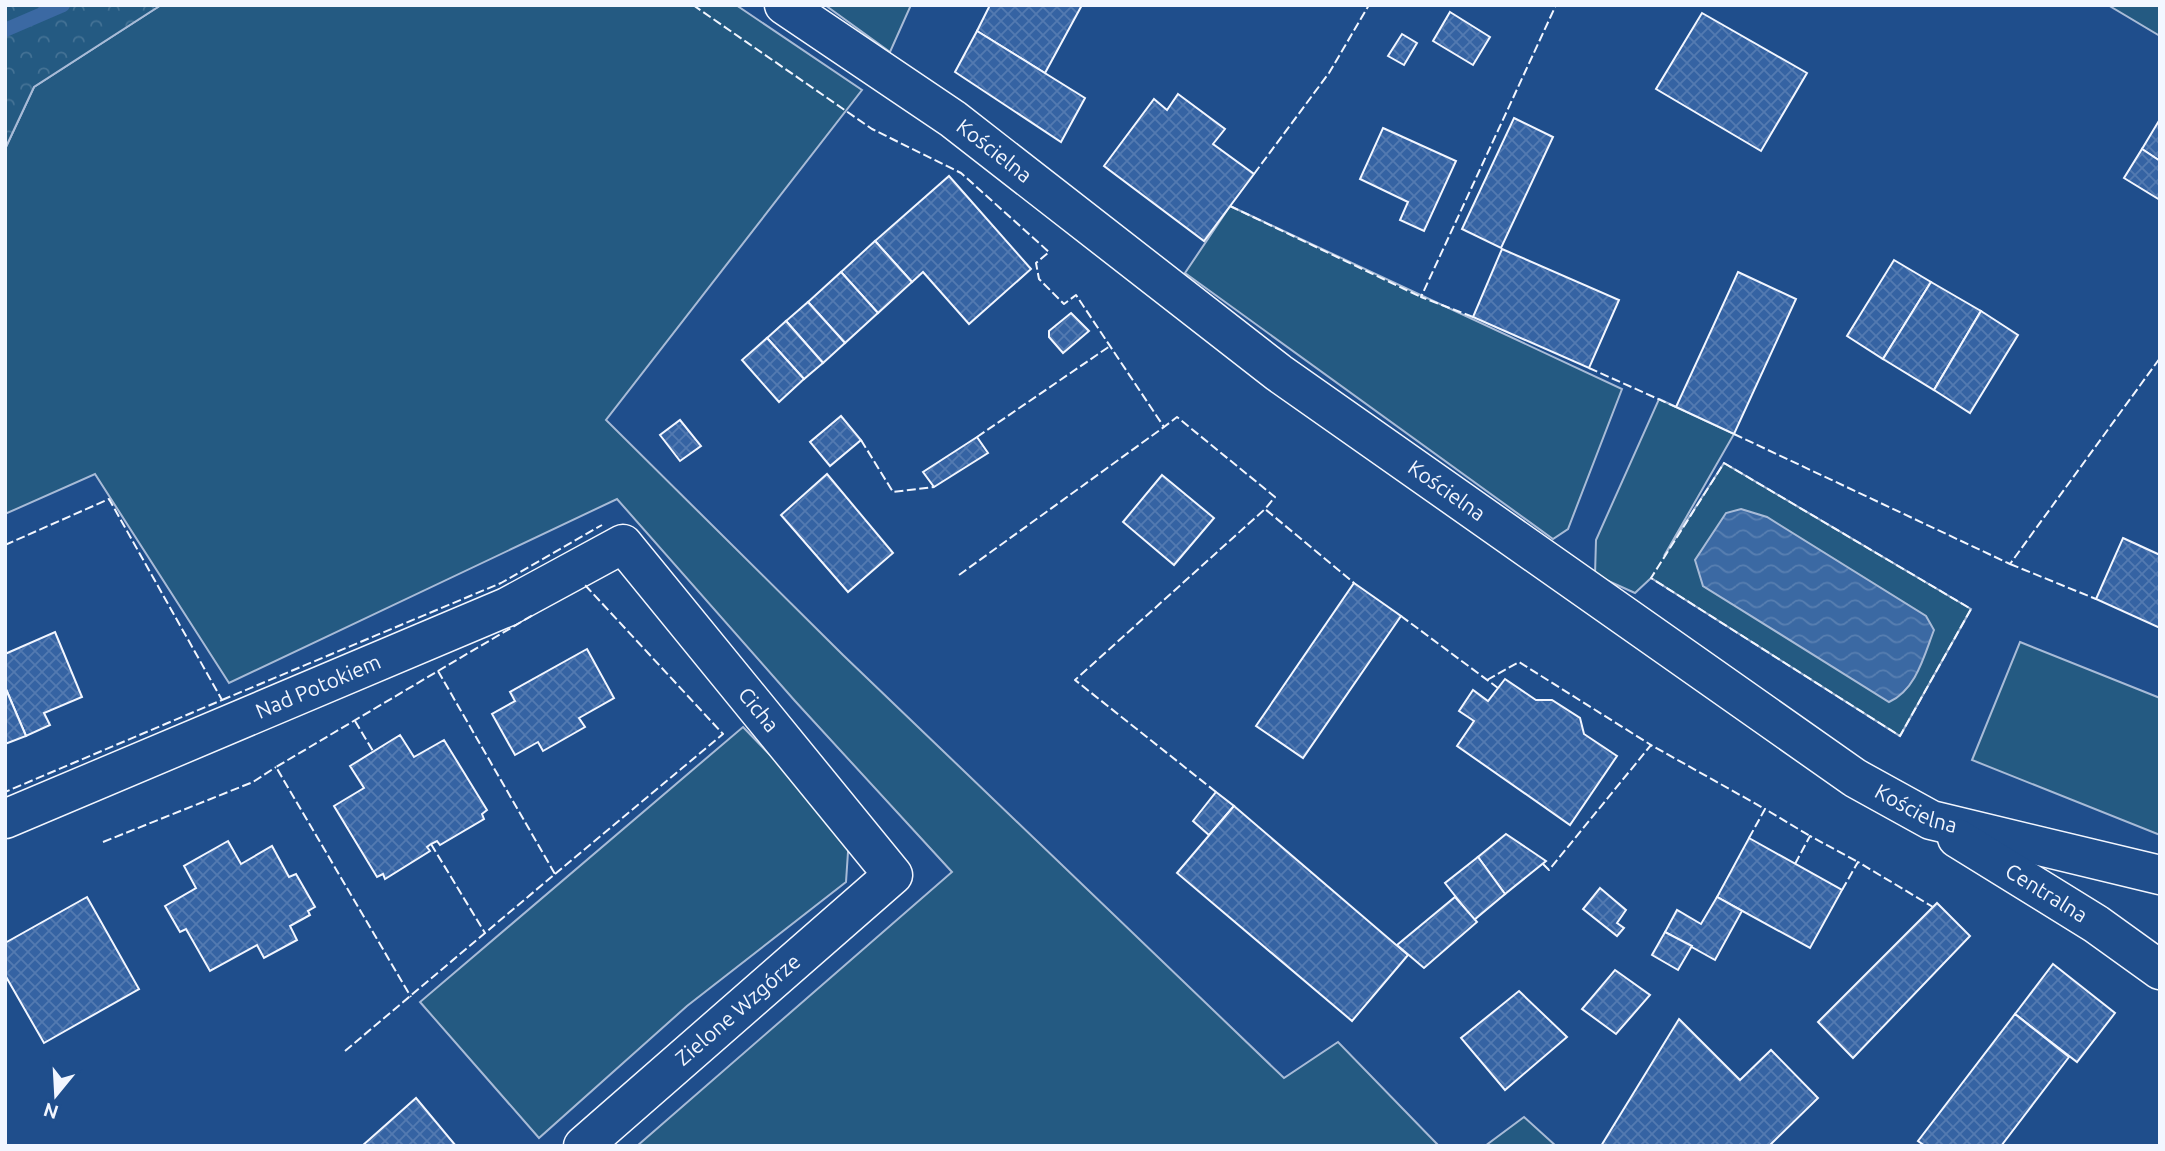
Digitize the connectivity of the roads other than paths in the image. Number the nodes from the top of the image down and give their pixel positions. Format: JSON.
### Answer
{"nodes":[{"id":1,"x":784,"y":5,"type":"edge"},
{"id":2,"x":623,"y":544,"type":"joint"},
{"id":3,"x":5,"y":819,"type":"edge"},
{"id":4,"x":1931,"y":820,"type":"junction"},
{"id":5,"x":893,"y":875,"type":"joint"},
{"id":6,"x":2160,"y":875,"type":"edge"},
{"id":7,"x":2160,"y":971,"type":"edge"},
{"id":8,"x":583,"y":1146,"type":"edge"}],
"edges":[{"from":1,"to":4,"type":"street","name":"Kościelna"},
{"from":2,"to":3,"type":"street","name":"Nad Potokiem"},
{"from":2,"to":5,"type":"street","name":"Cicha"},
{"from":4,"to":6,"type":"street","name":"Kościelna"},
{"from":4,"to":7,"type":"street","name":"Centralna"},
{"from":5,"to":8,"type":"street","name":"Zielone Wzgórze"}]}
